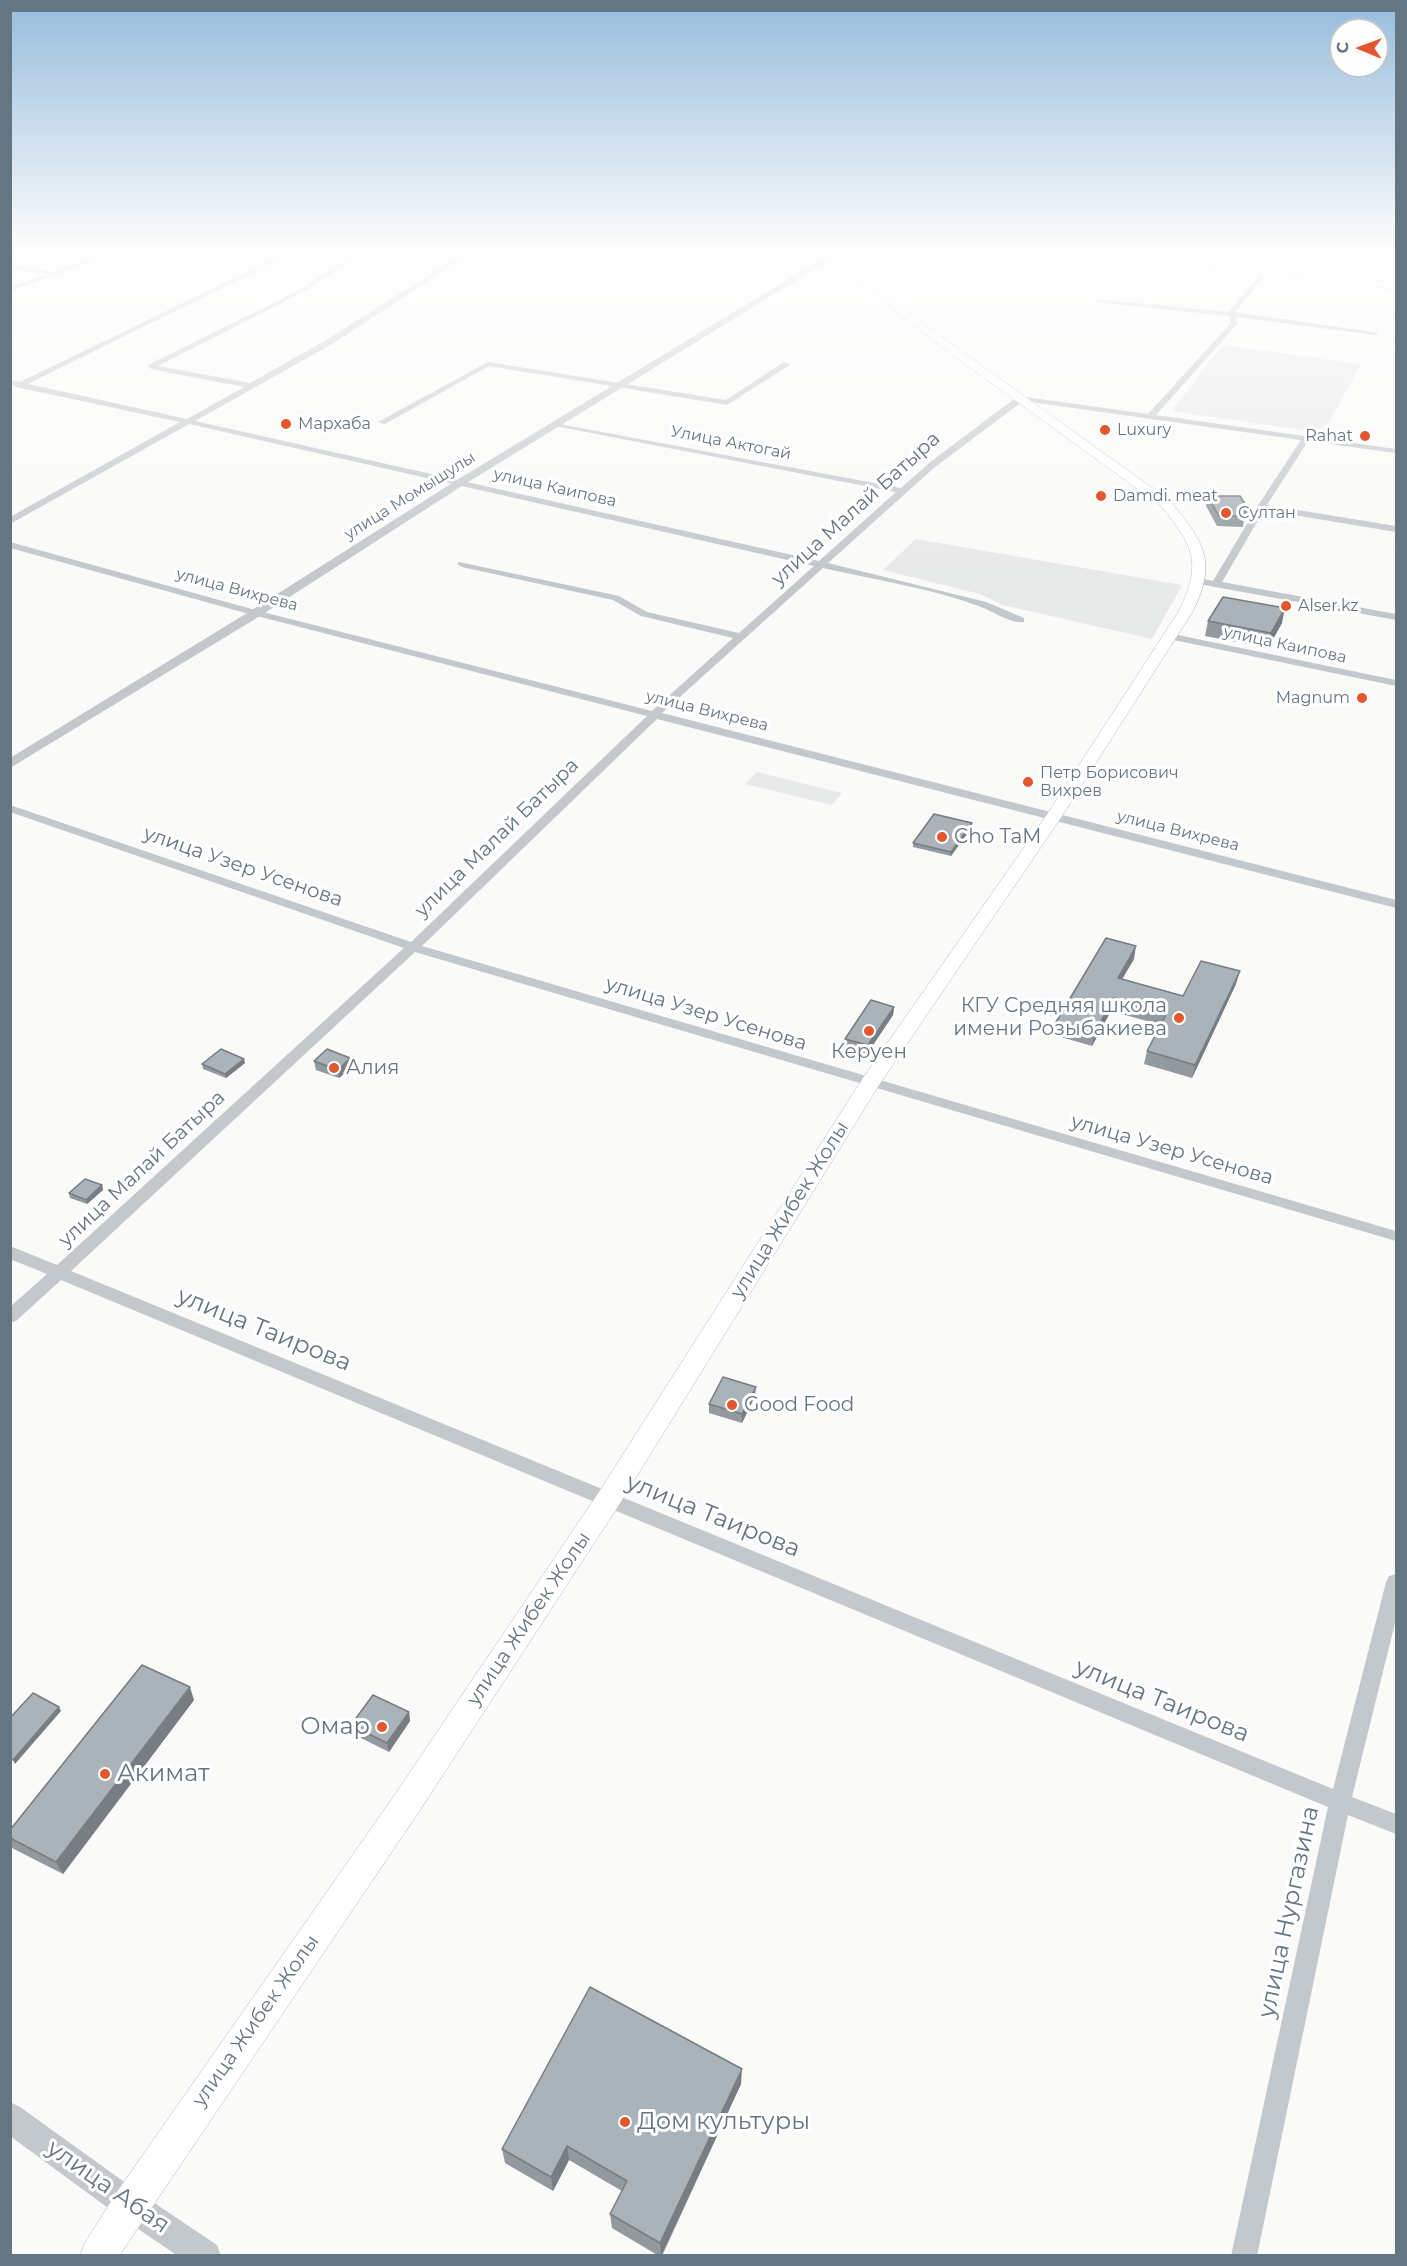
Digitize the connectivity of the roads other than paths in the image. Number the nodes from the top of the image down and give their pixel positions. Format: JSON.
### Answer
{"nodes":[{"id":1,"x":68,"y":358,"type":"edge"},
{"id":2,"x":169,"y":358,"type":"edge"},
{"id":3,"x":302,"y":358,"type":"edge"},
{"id":4,"x":663,"y":358,"type":"edge"},
{"id":5,"x":967,"y":358,"type":"edge"},
{"id":6,"x":1203,"y":358,"type":"edge"},
{"id":7,"x":787,"y":364,"type":"dead end"},
{"id":8,"x":15,"y":383,"type":"edge"},
{"id":9,"x":620,"y":385,"type":"junction"},
{"id":10,"x":251,"y":386,"type":"junction"},
{"id":11,"x":10,"y":389,"type":"edge"},
{"id":12,"x":1021,"y":398,"type":"junction"},
{"id":13,"x":1151,"y":415,"type":"junction"},
{"id":14,"x":382,"y":422,"type":"dead end"},
{"id":15,"x":188,"y":423,"type":"junction"},
{"id":16,"x":554,"y":425,"type":"junction"},
{"id":17,"x":1307,"y":437,"type":"junction"},
{"id":18,"x":1396,"y":451,"type":"edge"},
{"id":19,"x":461,"y":482,"type":"junction"},
{"id":20,"x":903,"y":491,"type":"junction"},
{"id":21,"x":1261,"y":507,"type":"junction"},
{"id":22,"x":10,"y":521,"type":"edge"},
{"id":23,"x":1396,"y":529,"type":"edge"},
{"id":24,"x":10,"y":545,"type":"edge"},
{"id":25,"x":462,"y":564,"type":"dead end"},
{"id":26,"x":822,"y":565,"type":"junction"},
{"id":27,"x":1208,"y":582,"type":"junction"},
{"id":28,"x":256,"y":612,"type":"junction"},
{"id":29,"x":1396,"y":617,"type":"edge"},
{"id":30,"x":1020,"y":620,"type":"dead end"},
{"id":31,"x":1168,"y":636,"type":"junction"},
{"id":32,"x":741,"y":637,"type":"junction"},
{"id":33,"x":1396,"y":683,"type":"edge"},
{"id":34,"x":655,"y":714,"type":"junction"},
{"id":35,"x":10,"y":765,"type":"edge"},
{"id":36,"x":10,"y":808,"type":"edge"},
{"id":37,"x":1054,"y":816,"type":"junction"},
{"id":38,"x":1396,"y":904,"type":"edge"},
{"id":39,"x":412,"y":947,"type":"junction"},
{"id":40,"x":870,"y":1083,"type":"junction"},
{"id":41,"x":1396,"y":1236,"type":"edge"},
{"id":42,"x":10,"y":1252,"type":"edge"},
{"id":43,"x":59,"y":1273,"type":"junction"},
{"id":44,"x":10,"y":1317,"type":"edge"},
{"id":45,"x":608,"y":1500,"type":"junction"},
{"id":46,"x":1396,"y":1582,"type":"edge"},
{"id":47,"x":1340,"y":1802,"type":"junction"},
{"id":48,"x":1396,"y":1824,"type":"edge"},
{"id":49,"x":10,"y":2117,"type":"edge"},
{"id":50,"x":130,"y":2205,"type":"junction"},
{"id":51,"x":98,"y":2256,"type":"edge"},
{"id":52,"x":206,"y":2256,"type":"edge"},
{"id":53,"x":1244,"y":2256,"type":"edge"}],
"edges":[{"from":1,"to":8,"type":"street"},
{"from":2,"to":10,"type":"street"},
{"from":3,"to":10,"type":"street"},
{"from":4,"to":9,"type":"street","name":"улица Момышулы"},
{"from":5,"to":12,"type":"main road","name":"улица Жибек Жолы"},
{"from":6,"to":13,"type":"street"},
{"from":7,"to":9,"type":"street"},
{"from":8,"to":11,"type":"street"},
{"from":8,"to":15,"type":"street","name":"улица Каипова"},
{"from":9,"to":14,"type":"street"},
{"from":9,"to":16,"type":"street","name":"улица Момышулы"},
{"from":10,"to":15,"type":"street"},
{"from":12,"to":13,"type":"street"},
{"from":12,"to":20,"type":"street","name":"улица Малай Батыра"},
{"from":12,"to":27,"type":"main road","name":"улица Жибек Жолы"},
{"from":13,"to":17,"type":"street"},
{"from":15,"to":19,"type":"street","name":"улица Каипова"},
{"from":15,"to":22,"type":"street"},
{"from":16,"to":19,"type":"street","name":"улица Момышулы"},
{"from":16,"to":20,"type":"street","name":"Улица Актогай"},
{"from":17,"to":18,"type":"street"},
{"from":17,"to":21,"type":"street"},
{"from":19,"to":26,"type":"street","name":"улица Каипова"},
{"from":19,"to":28,"type":"street","name":"улица Момышулы"},
{"from":20,"to":26,"type":"street","name":"улица Малай Батыра"},
{"from":21,"to":23,"type":"street"},
{"from":21,"to":27,"type":"street"},
{"from":24,"to":28,"type":"street","name":"улица Вихрева"},
{"from":25,"to":32,"type":"street"},
{"from":26,"to":30,"type":"street","name":"улица Каипова"},
{"from":26,"to":32,"type":"street","name":"улица Малай Батыра"},
{"from":27,"to":29,"type":"street"},
{"from":27,"to":31,"type":"main road","name":"улица Жибек Жолы"},
{"from":28,"to":34,"type":"street","name":"улица Вихрева"},
{"from":28,"to":35,"type":"street","name":"улица Момышулы"},
{"from":31,"to":33,"type":"street","name":"улица Каипова"},
{"from":31,"to":37,"type":"main road","name":"улица Жибек Жолы"},
{"from":32,"to":34,"type":"street","name":"улица Малай Батыра"},
{"from":34,"to":37,"type":"street","name":"улица Вихрева"},
{"from":34,"to":39,"type":"street","name":"улица Малай Батыра"},
{"from":36,"to":39,"type":"street","name":"улица Узер Усенова"},
{"from":37,"to":38,"type":"street","name":"улица Вихрева"},
{"from":37,"to":40,"type":"main road","name":"улица Жибек Жолы"},
{"from":39,"to":40,"type":"street","name":"улица Узер Усенова"},
{"from":39,"to":43,"type":"street","name":"улица Малай Батыра"},
{"from":40,"to":41,"type":"street","name":"улица Узер Усенова"},
{"from":40,"to":45,"type":"main road","name":"улица Жибек Жолы"},
{"from":42,"to":43,"type":"street","name":"улица Таирова"},
{"from":43,"to":44,"type":"street","name":"улица Малай Батыра"},
{"from":43,"to":45,"type":"street","name":"улица Таирова"},
{"from":45,"to":47,"type":"street","name":"улица Таирова"},
{"from":45,"to":50,"type":"main road","name":"улица Жибек Жолы"},
{"from":46,"to":47,"type":"street","name":"улица Нургазина"},
{"from":47,"to":48,"type":"street","name":"улица Таирова"},
{"from":47,"to":53,"type":"street","name":"улица Нургазина"},
{"from":49,"to":50,"type":"street","name":"улица Абая"},
{"from":50,"to":51,"type":"main road","name":"улица Жибек Жолы"},
{"from":50,"to":52,"type":"street","name":"улица Абая"}]}
